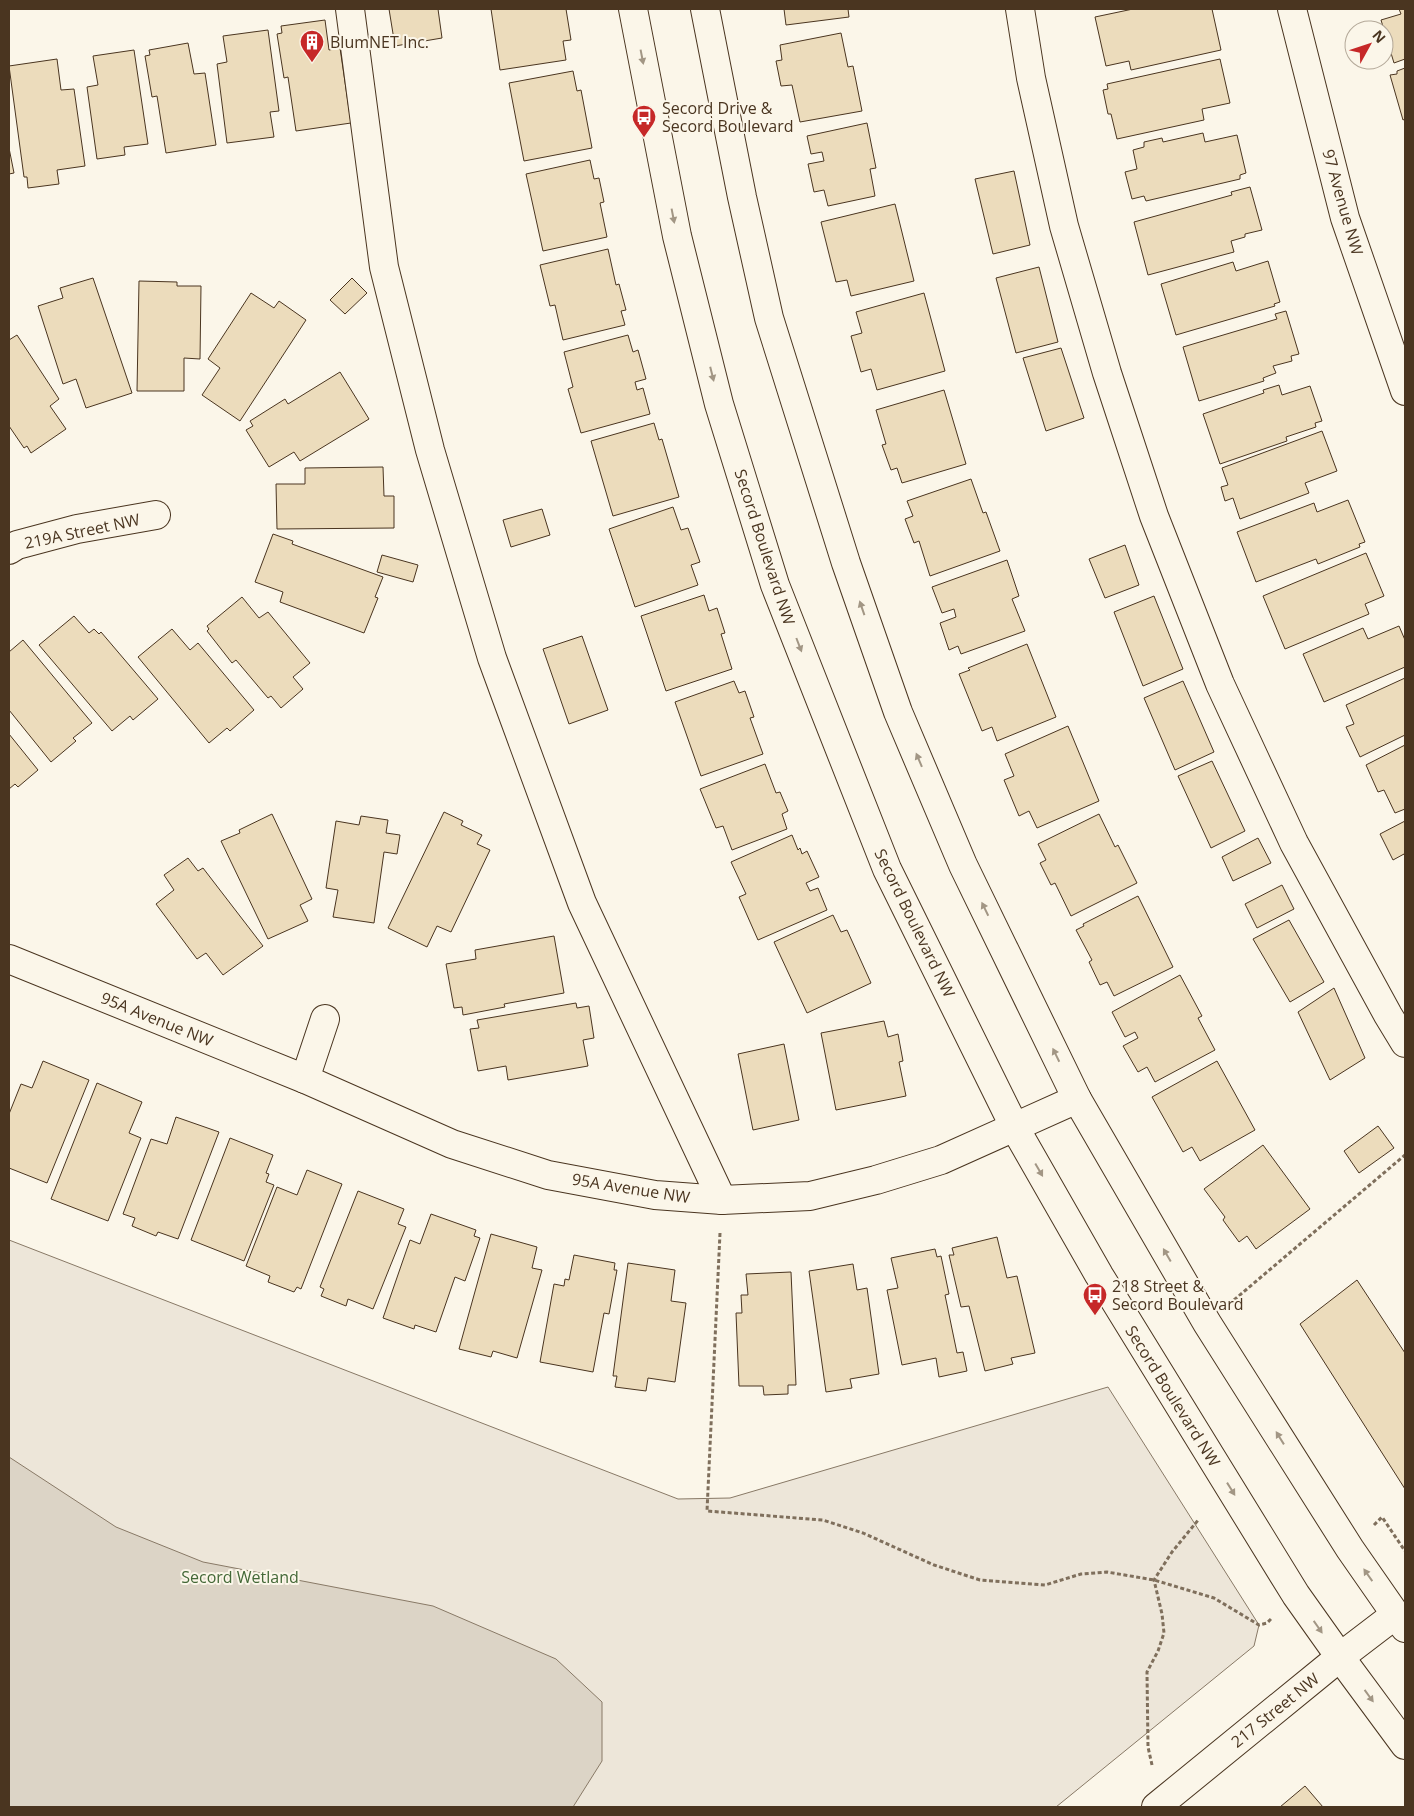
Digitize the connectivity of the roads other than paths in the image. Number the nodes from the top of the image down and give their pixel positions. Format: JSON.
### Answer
{"nodes":[{"id":1,"x":350,"y":9,"type":"edge"},
{"id":2,"x":633,"y":9,"type":"edge"},
{"id":3,"x":705,"y":9,"type":"edge"},
{"id":4,"x":1020,"y":9,"type":"edge"},
{"id":5,"x":1292,"y":9,"type":"edge"},
{"id":6,"x":1405,"y":391,"type":"edge"},
{"id":7,"x":156,"y":515,"type":"dead end"},
{"id":8,"x":9,"y":550,"type":"edge"},
{"id":9,"x":9,"y":959,"type":"edge"},
{"id":10,"x":325,"y":1019,"type":"dead end"},
{"id":11,"x":1405,"y":1043,"type":"edge"},
{"id":12,"x":305,"y":1079,"type":"junction"},
{"id":13,"x":1077,"y":1099,"type":"junction"},
{"id":14,"x":1015,"y":1128,"type":"junction"},
{"id":15,"x":722,"y":1200,"type":"junction"},
{"id":16,"x":1400,"y":1622,"type":"edge"},
{"id":17,"x":1340,"y":1658,"type":"junction"},
{"id":18,"x":1405,"y":1745,"type":"edge"},
{"id":19,"x":1159,"y":1805,"type":"edge"}],
"edges":[{"from":1,"to":15,"type":"street"},
{"from":2,"to":14,"type":"street","name":"Secord Boulevard NW","one_way":true},
{"from":13,"to":3,"type":"street","one_way":true},
{"from":4,"to":11,"type":"street"},
{"from":5,"to":6,"type":"street","name":"97 Avenue NW"},
{"from":7,"to":8,"type":"street","name":"219A Street NW"},
{"from":9,"to":12,"type":"street","name":"95A Avenue NW"},
{"from":10,"to":12,"type":"street"},
{"from":12,"to":15,"type":"street","name":"95A Avenue NW"},
{"from":13,"to":14,"type":"street","name":"95A Avenue NW"},
{"from":16,"to":13,"type":"street","one_way":true},
{"from":14,"to":15,"type":"street","name":"95A Avenue NW"},
{"from":14,"to":17,"type":"street","name":"Secord Boulevard NW","one_way":true},
{"from":16,"to":17,"type":"street","name":"217 Street NW"},
{"from":17,"to":18,"type":"street","name":"Secord Boulevard NW","one_way":true},
{"from":17,"to":19,"type":"street","name":"217 Street NW"}]}
